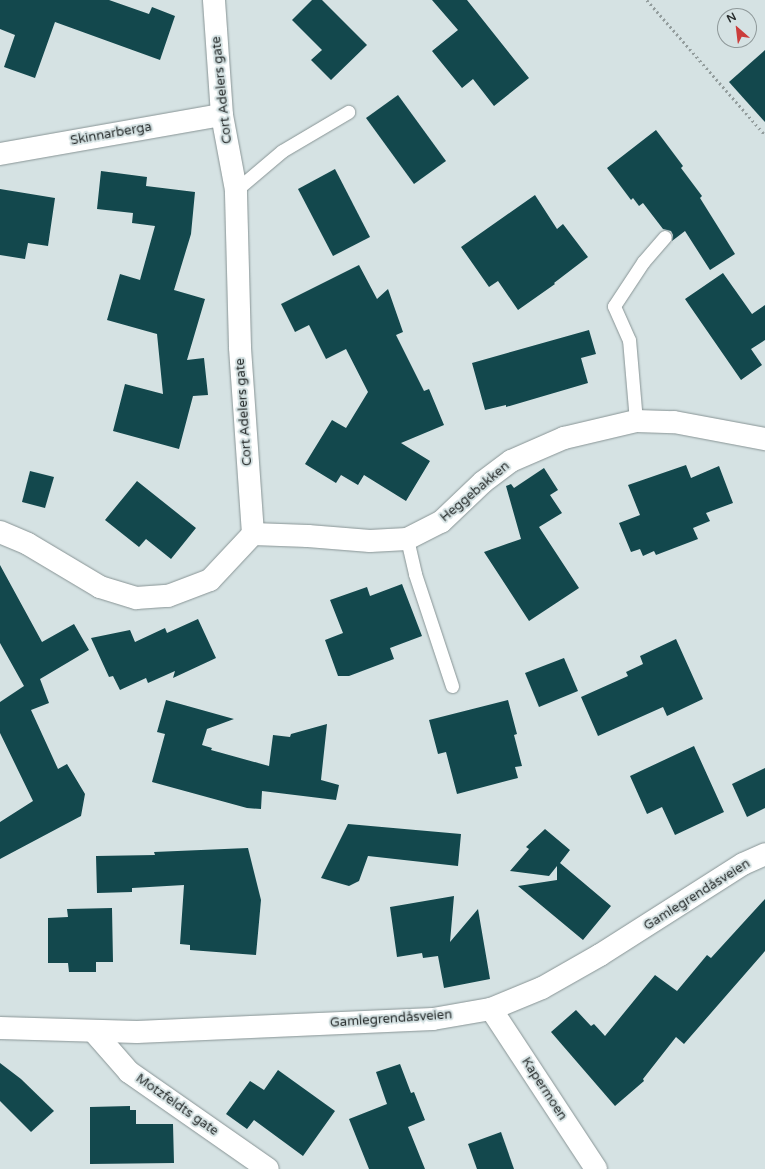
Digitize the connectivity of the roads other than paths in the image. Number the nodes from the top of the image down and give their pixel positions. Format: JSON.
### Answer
{"nodes":[{"id":1,"x":214,"y":0,"type":"edge"},
{"id":2,"x":348,"y":112,"type":"dead end"},
{"id":3,"x":222,"y":115,"type":"junction"},
{"id":4,"x":0,"y":154,"type":"edge"},
{"id":5,"x":236,"y":190,"type":"junction"},
{"id":6,"x":665,"y":237,"type":"dead end"},
{"id":7,"x":636,"y":421,"type":"junction"},
{"id":8,"x":765,"y":439,"type":"edge"},
{"id":9,"x":0,"y":532,"type":"edge"},
{"id":10,"x":253,"y":534,"type":"junction"},
{"id":11,"x":407,"y":539,"type":"junction"},
{"id":12,"x":452,"y":686,"type":"dead end"},
{"id":13,"x":765,"y":854,"type":"edge"},
{"id":14,"x":491,"y":1009,"type":"junction"},
{"id":15,"x":0,"y":1028,"type":"edge"},
{"id":16,"x":94,"y":1032,"type":"junction"},
{"id":17,"x":268,"y":1169,"type":"edge"},
{"id":18,"x":596,"y":1169,"type":"edge"}],
"edges":[{"from":1,"to":3,"type":"street","name":"Cort Adelers gate"},
{"from":2,"to":5,"type":"lane"},
{"from":3,"to":4,"type":"street","name":"Skinnarberga"},
{"from":3,"to":5,"type":"street","name":"Cort Adelers gate"},
{"from":5,"to":10,"type":"street","name":"Cort Adelers gate"},
{"from":6,"to":7,"type":"lane"},
{"from":7,"to":8,"type":"street","name":"Heggebakken"},
{"from":7,"to":11,"type":"street","name":"Heggebakken"},
{"from":9,"to":10,"type":"street"},
{"from":10,"to":11,"type":"street","name":"Heggebakken"},
{"from":11,"to":12,"type":"lane"},
{"from":13,"to":14,"type":"street","name":"Gamlegrendåsveien"},
{"from":14,"to":16,"type":"street","name":"Gamlegrendåsveien"},
{"from":14,"to":18,"type":"street","name":"Kapermoen"},
{"from":15,"to":16,"type":"street","name":"Gamlegrendåsveien"},
{"from":16,"to":17,"type":"street","name":"Motzfeldts gate"}]}
